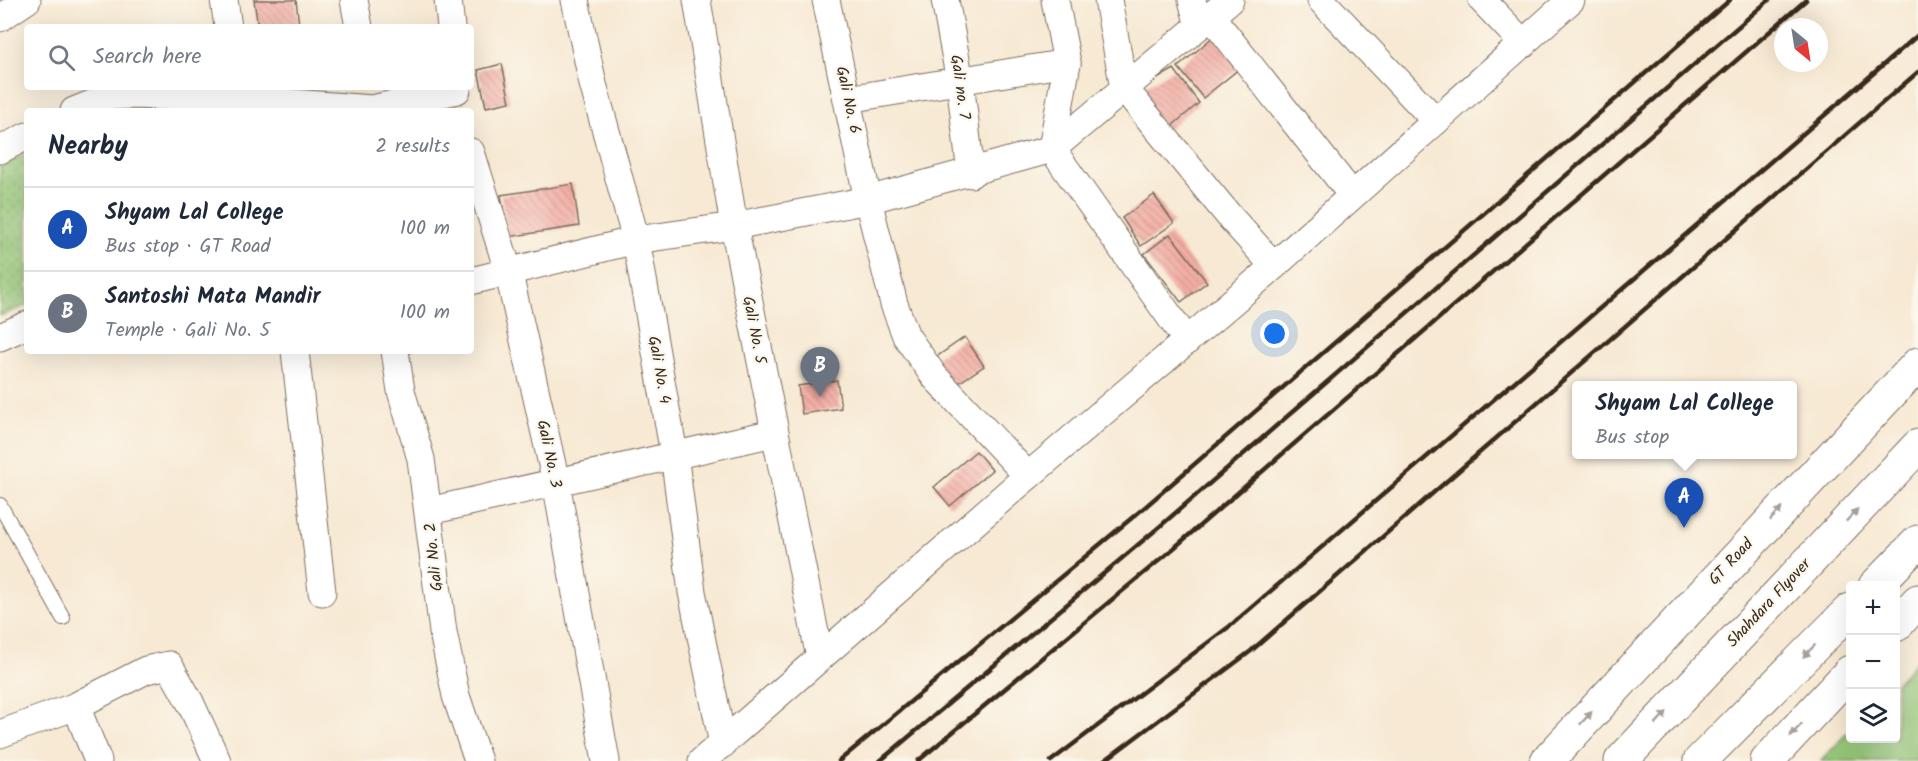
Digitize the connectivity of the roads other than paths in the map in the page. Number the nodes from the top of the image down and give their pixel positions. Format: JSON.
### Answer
{"nodes":[{"id":1,"x":27,"y":0,"type":"edge"},
{"id":2,"x":224,"y":0,"type":"edge"},
{"id":3,"x":354,"y":0,"type":"edge"},
{"id":4,"x":448,"y":0,"type":"edge"},
{"id":5,"x":575,"y":0,"type":"edge"},
{"id":6,"x":697,"y":0,"type":"edge"},
{"id":7,"x":826,"y":0,"type":"edge"},
{"id":8,"x":945,"y":0,"type":"edge"},
{"id":9,"x":1055,"y":0,"type":"edge"},
{"id":10,"x":1108,"y":0,"type":"edge"},
{"id":11,"x":1321,"y":0,"type":"edge"},
{"id":12,"x":1482,"y":0,"type":"edge"},
{"id":13,"x":1571,"y":0,"type":"edge"},
{"id":14,"x":1208,"y":10,"type":"edge"},
{"id":15,"x":0,"y":18,"type":"edge"},
{"id":16,"x":228,"y":24,"type":"edge"},
{"id":17,"x":358,"y":24,"type":"edge"},
{"id":18,"x":451,"y":24,"type":"edge"},
{"id":19,"x":1524,"y":44,"type":"junction"},
{"id":20,"x":1066,"y":63,"type":"junction"},
{"id":21,"x":960,"y":81,"type":"junction"},
{"id":22,"x":1124,"y":88,"type":"junction"},
{"id":23,"x":239,"y":93,"type":"edge"},
{"id":24,"x":459,"y":96,"type":"edge"},
{"id":25,"x":848,"y":99,"type":"junction"},
{"id":26,"x":371,"y":102,"type":"edge"},
{"id":27,"x":81,"y":108,"type":"edge"},
{"id":28,"x":1436,"y":121,"type":"junction"},
{"id":29,"x":24,"y":138,"type":"edge"},
{"id":30,"x":1052,"y":149,"type":"junction"},
{"id":31,"x":0,"y":150,"type":"edge"},
{"id":32,"x":474,"y":162,"type":"edge"},
{"id":33,"x":971,"y":174,"type":"junction"},
{"id":34,"x":1352,"y":195,"type":"junction"},
{"id":35,"x":868,"y":200,"type":"junction"},
{"id":36,"x":734,"y":226,"type":"junction"},
{"id":37,"x":636,"y":240,"type":"junction"},
{"id":38,"x":1274,"y":266,"type":"junction"},
{"id":39,"x":508,"y":270,"type":"junction"},
{"id":40,"x":474,"y":280,"type":"edge"},
{"id":41,"x":24,"y":326,"type":"edge"},
{"id":42,"x":0,"y":337,"type":"edge"},
{"id":43,"x":1187,"y":341,"type":"junction"},
{"id":44,"x":295,"y":354,"type":"edge"},
{"id":45,"x":395,"y":354,"type":"edge"},
{"id":46,"x":1918,"y":364,"type":"edge"},
{"id":47,"x":774,"y":433,"type":"junction"},
{"id":48,"x":1918,"y":446,"type":"edge"},
{"id":49,"x":674,"y":454,"type":"junction"},
{"id":50,"x":1028,"y":476,"type":"junction"},
{"id":51,"x":556,"y":482,"type":"junction"},
{"id":52,"x":0,"y":505,"type":"edge"},
{"id":53,"x":429,"y":511,"type":"junction"},
{"id":54,"x":1918,"y":542,"type":"edge"},
{"id":55,"x":1879,"y":581,"type":"edge"},
{"id":56,"x":322,"y":592,"type":"dead end"},
{"id":57,"x":1918,"y":601,"type":"edge"},
{"id":58,"x":1846,"y":615,"type":"edge"},
{"id":59,"x":63,"y":618,"type":"dead end"},
{"id":60,"x":1900,"y":621,"type":"edge"},
{"id":61,"x":820,"y":658,"type":"junction"},
{"id":62,"x":1846,"y":677,"type":"edge"},
{"id":63,"x":76,"y":706,"type":"junction"},
{"id":64,"x":0,"y":734,"type":"edge"},
{"id":65,"x":723,"y":744,"type":"junction"},
{"id":66,"x":98,"y":761,"type":"edge"},
{"id":67,"x":217,"y":761,"type":"edge"},
{"id":68,"x":478,"y":761,"type":"edge"},
{"id":69,"x":606,"y":761,"type":"edge"},
{"id":70,"x":702,"y":761,"type":"edge"},
{"id":71,"x":1546,"y":761,"type":"edge"},
{"id":72,"x":1621,"y":761,"type":"edge"},
{"id":73,"x":1700,"y":761,"type":"edge"},
{"id":74,"x":1767,"y":761,"type":"edge"}],
"edges":[{"from":1,"to":15,"type":"street"},
{"from":2,"to":16,"type":"street"},
{"from":3,"to":17,"type":"street"},
{"from":4,"to":18,"type":"street"},
{"from":5,"to":37,"type":"street","name":"Gali No. 4"},
{"from":6,"to":36,"type":"street","name":"Gali No. 5"},
{"from":7,"to":25,"type":"street","name":"Gali No. 6"},
{"from":8,"to":21,"type":"street","name":"Gali no. 7"},
{"from":9,"to":20,"type":"street"},
{"from":10,"to":22,"type":"street"},
{"from":11,"to":28,"type":"street"},
{"from":12,"to":19,"type":"street"},
{"from":13,"to":19,"type":"street"},
{"from":14,"to":22,"type":"street"},
{"from":14,"to":34,"type":"street"},
{"from":19,"to":28,"type":"street"},
{"from":20,"to":21,"type":"street"},
{"from":20,"to":30,"type":"street"},
{"from":21,"to":25,"type":"street"},
{"from":21,"to":33,"type":"street","name":"Gali no. 7"},
{"from":22,"to":30,"type":"street"},
{"from":22,"to":38,"type":"street"},
{"from":23,"to":26,"type":"street"},
{"from":23,"to":27,"type":"street"},
{"from":24,"to":26,"type":"street"},
{"from":25,"to":35,"type":"street","name":"Gali No. 6"},
{"from":28,"to":34,"type":"street"},
{"from":29,"to":31,"type":"street"},
{"from":30,"to":33,"type":"street"},
{"from":30,"to":43,"type":"street"},
{"from":32,"to":39,"type":"street","name":"Gali No. 3"},
{"from":33,"to":35,"type":"street"},
{"from":34,"to":38,"type":"street"},
{"from":35,"to":36,"type":"street"},
{"from":35,"to":50,"type":"street","name":"Gali No. 6"},
{"from":36,"to":37,"type":"street"},
{"from":36,"to":47,"type":"street","name":"Gali No. 5"},
{"from":37,"to":39,"type":"street"},
{"from":37,"to":49,"type":"street","name":"Gali No. 4"},
{"from":38,"to":43,"type":"street"},
{"from":39,"to":40,"type":"street"},
{"from":39,"to":51,"type":"street","name":"Gali No. 3"},
{"from":41,"to":42,"type":"street"},
{"from":43,"to":50,"type":"street"},
{"from":44,"to":56,"type":"street"},
{"from":45,"to":53,"type":"street","name":"Gali No. 2"},
{"from":71,"to":46,"type":"main road","name":"GT Road","one_way":true},
{"from":47,"to":49,"type":"street"},
{"from":47,"to":61,"type":"street","name":"Gali No. 5"},
{"from":72,"to":48,"type":"main road","name":"Shahdara Flyover","one_way":true},
{"from":49,"to":51,"type":"street"},
{"from":49,"to":65,"type":"street","name":"Gali No. 4"},
{"from":50,"to":61,"type":"street"},
{"from":51,"to":53,"type":"street"},
{"from":51,"to":69,"type":"street","name":"Gali No. 3"},
{"from":52,"to":59,"type":"lane"},
{"from":53,"to":68,"type":"street","name":"Gali No. 2"},
{"from":54,"to":55,"type":"main road"},
{"from":57,"to":60,"type":"main road"},
{"from":58,"to":73,"type":"main road","one_way":true},
{"from":61,"to":65,"type":"street"},
{"from":62,"to":74,"type":"main road","one_way":true},
{"from":63,"to":64,"type":"street"},
{"from":63,"to":66,"type":"street"},
{"from":63,"to":67,"type":"street"},
{"from":65,"to":70,"type":"street"}]}
